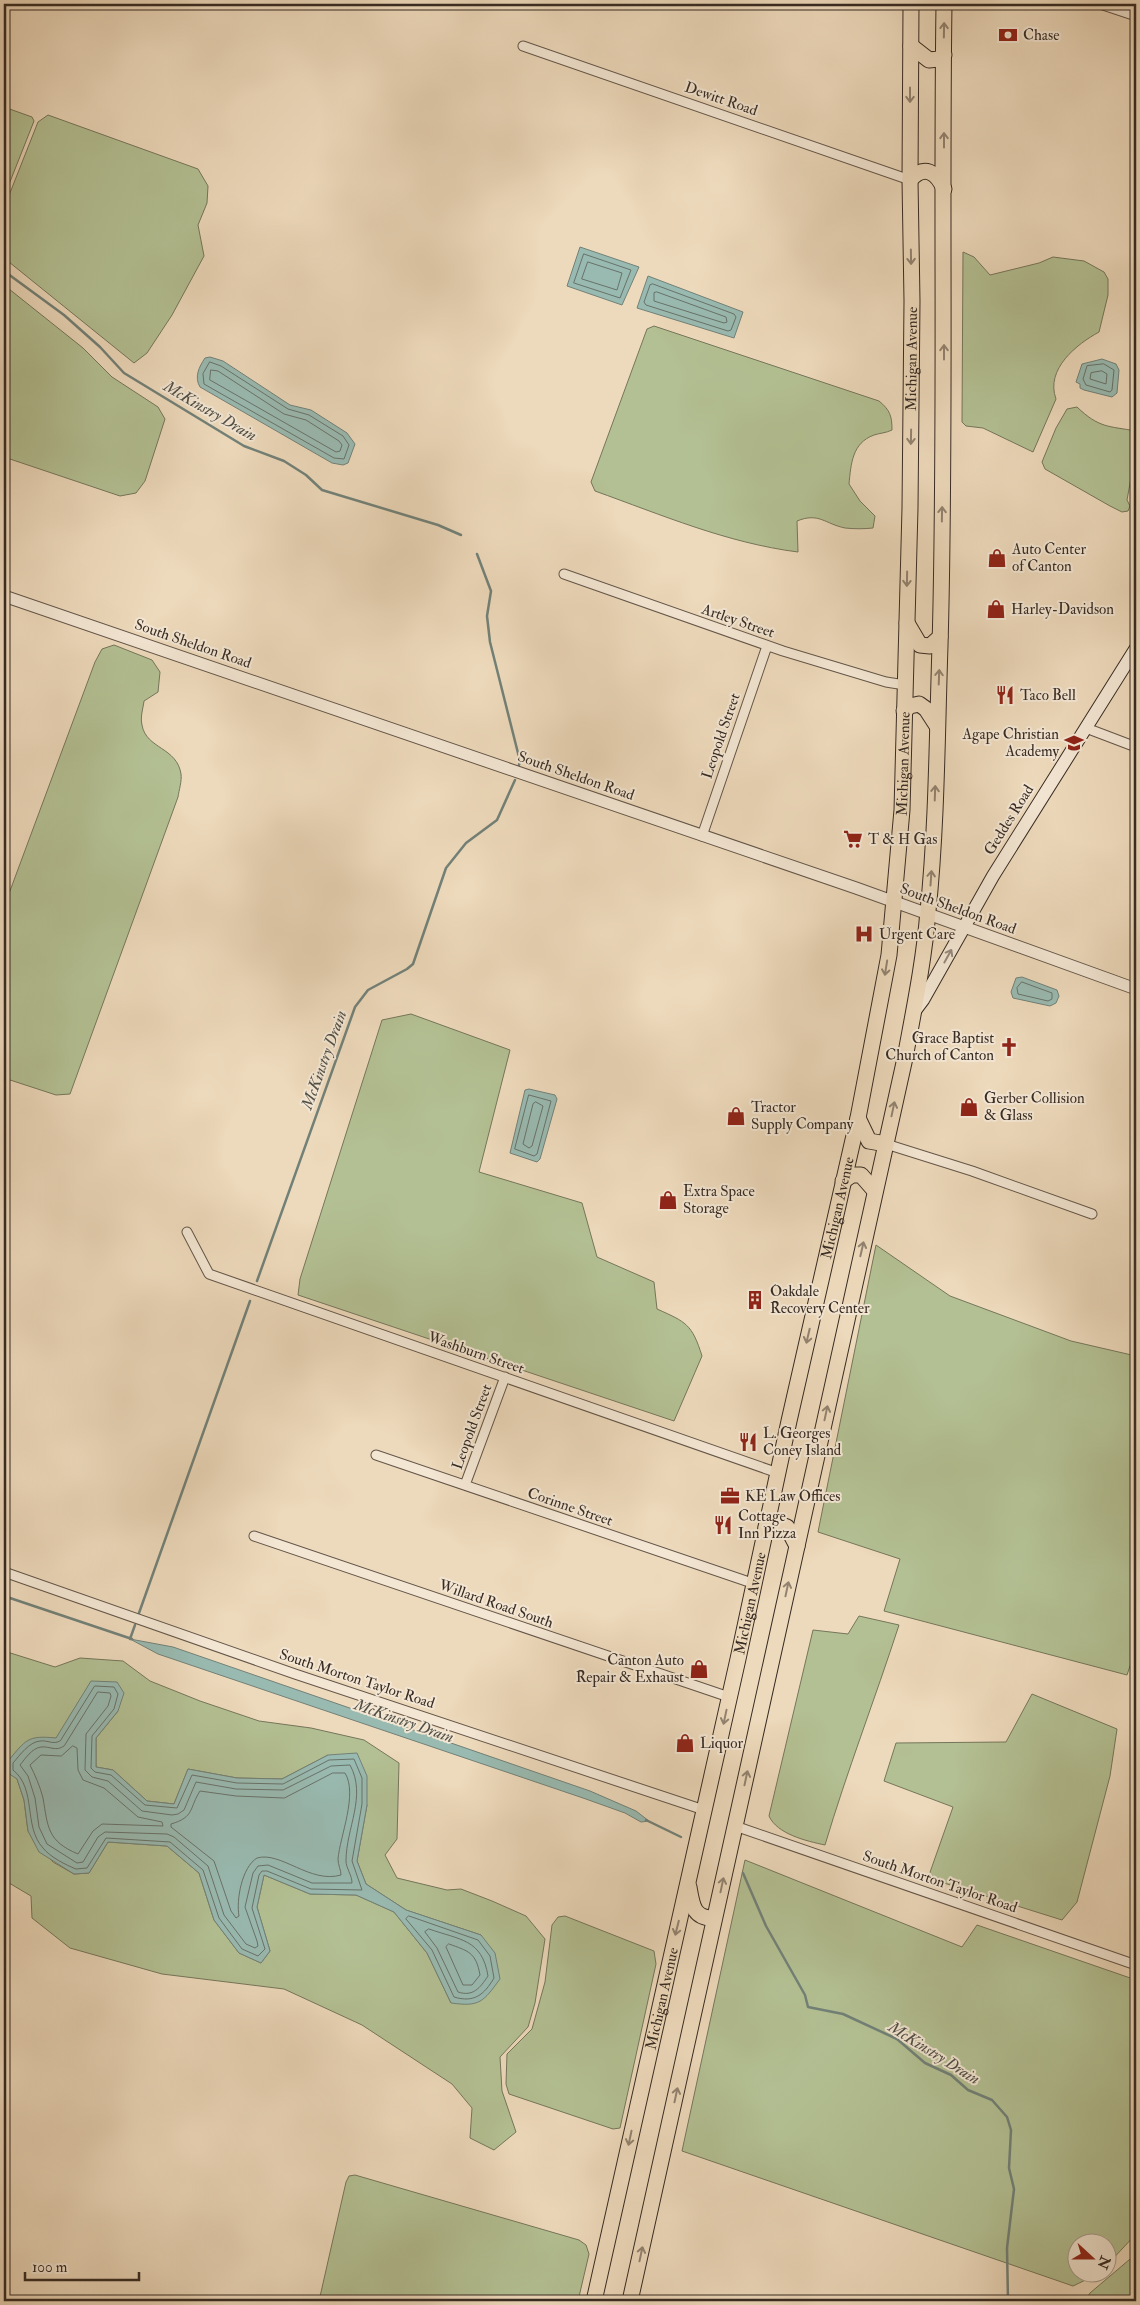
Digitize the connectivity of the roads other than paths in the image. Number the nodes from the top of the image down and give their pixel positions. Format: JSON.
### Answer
{"nodes":[{"id":1,"x":911,"y":4,"type":"edge"},
{"id":2,"x":944,"y":4,"type":"edge"},
{"id":3,"x":1100,"y":4,"type":"edge"},
{"id":4,"x":1136,"y":16,"type":"edge"},
{"id":5,"x":524,"y":46,"type":"dead end"},
{"id":6,"x":911,"y":46,"type":"junction"},
{"id":7,"x":944,"y":55,"type":"junction"},
{"id":8,"x":910,"y":180,"type":"junction"},
{"id":9,"x":944,"y":189,"type":"junction"},
{"id":10,"x":564,"y":574,"type":"dead end"},
{"id":11,"x":4,"y":596,"type":"edge"},
{"id":12,"x":906,"y":622,"type":"junction"},
{"id":13,"x":940,"y":637,"type":"junction"},
{"id":14,"x":767,"y":646,"type":"junction"},
{"id":15,"x":1136,"y":648,"type":"edge"},
{"id":16,"x":905,"y":685,"type":"junction"},
{"id":17,"x":904,"y":712,"type":"junction"},
{"id":18,"x":937,"y":726,"type":"junction"},
{"id":19,"x":1086,"y":728,"type":"junction"},
{"id":20,"x":1136,"y":747,"type":"edge"},
{"id":21,"x":702,"y":836,"type":"junction"},
{"id":22,"x":895,"y":902,"type":"junction"},
{"id":23,"x":928,"y":914,"type":"junction"},
{"id":24,"x":963,"y":927,"type":"junction"},
{"id":25,"x":1136,"y":989,"type":"edge"},
{"id":26,"x":914,"y":1012,"type":"junction"},
{"id":27,"x":858,"y":1118,"type":"junction"},
{"id":28,"x":886,"y":1144,"type":"junction"},
{"id":29,"x":843,"y":1181,"type":"junction"},
{"id":30,"x":875,"y":1191,"type":"junction"},
{"id":31,"x":1092,"y":1214,"type":"dead end"},
{"id":32,"x":187,"y":1232,"type":"dead end"},
{"id":33,"x":505,"y":1377,"type":"junction"},
{"id":34,"x":376,"y":1455,"type":"dead end"},
{"id":35,"x":778,"y":1473,"type":"junction"},
{"id":36,"x":465,"y":1486,"type":"junction"},
{"id":37,"x":766,"y":1527,"type":"junction"},
{"id":38,"x":254,"y":1536,"type":"dead end"},
{"id":39,"x":796,"y":1546,"type":"junction"},
{"id":40,"x":4,"y":1572,"type":"edge"},
{"id":41,"x":755,"y":1584,"type":"junction"},
{"id":42,"x":729,"y":1697,"type":"junction"},
{"id":43,"x":704,"y":1810,"type":"junction"},
{"id":44,"x":735,"y":1826,"type":"junction"},
{"id":45,"x":688,"y":1881,"type":"junction"},
{"id":46,"x":714,"y":1918,"type":"junction"},
{"id":47,"x":1136,"y":1965,"type":"edge"},
{"id":48,"x":594,"y":2301,"type":"edge"},
{"id":49,"x":630,"y":2301,"type":"edge"}],
"edges":[{"from":1,"to":6,"type":"main road","name":"Michigan Avenue"},
{"from":7,"to":2,"type":"main road","one_way":true},
{"from":3,"to":4,"type":"street"},
{"from":5,"to":8,"type":"street","name":"Dewitt Road"},
{"from":6,"to":7,"type":"main road"},
{"from":6,"to":8,"type":"main road","name":"Michigan Avenue","one_way":true},
{"from":9,"to":7,"type":"main road","one_way":true},
{"from":8,"to":9,"type":"main road"},
{"from":8,"to":12,"type":"main road","name":"Michigan Avenue","one_way":true},
{"from":13,"to":9,"type":"main road","one_way":true},
{"from":10,"to":14,"type":"street","name":"Artley Street"},
{"from":11,"to":21,"type":"street","name":"South Sheldon Road"},
{"from":12,"to":13,"type":"main road"},
{"from":12,"to":16,"type":"main road","name":"Michigan Avenue"},
{"from":18,"to":13,"type":"main road","one_way":true},
{"from":14,"to":16,"type":"street","name":"Artley Street"},
{"from":14,"to":21,"type":"street","name":"Leopold Street"},
{"from":15,"to":19,"type":"main road","name":"Geddes Road"},
{"from":16,"to":17,"type":"main road","name":"Michigan Avenue"},
{"from":17,"to":18,"type":"main road"},
{"from":17,"to":22,"type":"main road","name":"Michigan Avenue"},
{"from":23,"to":18,"type":"main road","one_way":true},
{"from":19,"to":20,"type":"street"},
{"from":19,"to":24,"type":"main road","name":"Geddes Road"},
{"from":21,"to":22,"type":"street","name":"South Sheldon Road"},
{"from":22,"to":23,"type":"street","name":"South Sheldon Road"},
{"from":22,"to":27,"type":"main road","name":"Michigan Avenue","one_way":true},
{"from":23,"to":24,"type":"street","name":"South Sheldon Road"},
{"from":23,"to":26,"type":"main road"},
{"from":24,"to":25,"type":"street","name":"South Sheldon Road"},
{"from":26,"to":24,"type":"main road","name":"Geddes Road","one_way":true},
{"from":28,"to":26,"type":"main road","one_way":true},
{"from":27,"to":28,"type":"main road"},
{"from":27,"to":29,"type":"main road","name":"Michigan Avenue"},
{"from":28,"to":30,"type":"main road"},
{"from":28,"to":31,"type":"street"},
{"from":29,"to":30,"type":"main road"},
{"from":29,"to":35,"type":"main road","name":"Michigan Avenue","one_way":true},
{"from":39,"to":30,"type":"main road","one_way":true},
{"from":32,"to":33,"type":"street","name":"Washburn Street"},
{"from":33,"to":35,"type":"street","name":"Washburn Street"},
{"from":33,"to":36,"type":"street","name":"Leopold Street"},
{"from":34,"to":36,"type":"street","name":"Corinne Street"},
{"from":35,"to":37,"type":"main road","name":"Michigan Avenue"},
{"from":36,"to":41,"type":"street","name":"Corinne Street"},
{"from":37,"to":39,"type":"main road"},
{"from":37,"to":41,"type":"main road","name":"Michigan Avenue"},
{"from":38,"to":42,"type":"street","name":"Willard Road South"},
{"from":44,"to":39,"type":"main road","one_way":true},
{"from":40,"to":43,"type":"street","name":"South Morton Taylor Road"},
{"from":41,"to":42,"type":"main road","name":"Michigan Avenue"},
{"from":42,"to":43,"type":"main road","name":"Michigan Avenue","one_way":true},
{"from":43,"to":45,"type":"main road","name":"Michigan Avenue"},
{"from":46,"to":44,"type":"main road","one_way":true},
{"from":44,"to":47,"type":"street","name":"South Morton Taylor Road"},
{"from":45,"to":46,"type":"main road"},
{"from":45,"to":48,"type":"main road","name":"Michigan Avenue","one_way":true},
{"from":49,"to":46,"type":"main road","one_way":true}]}
